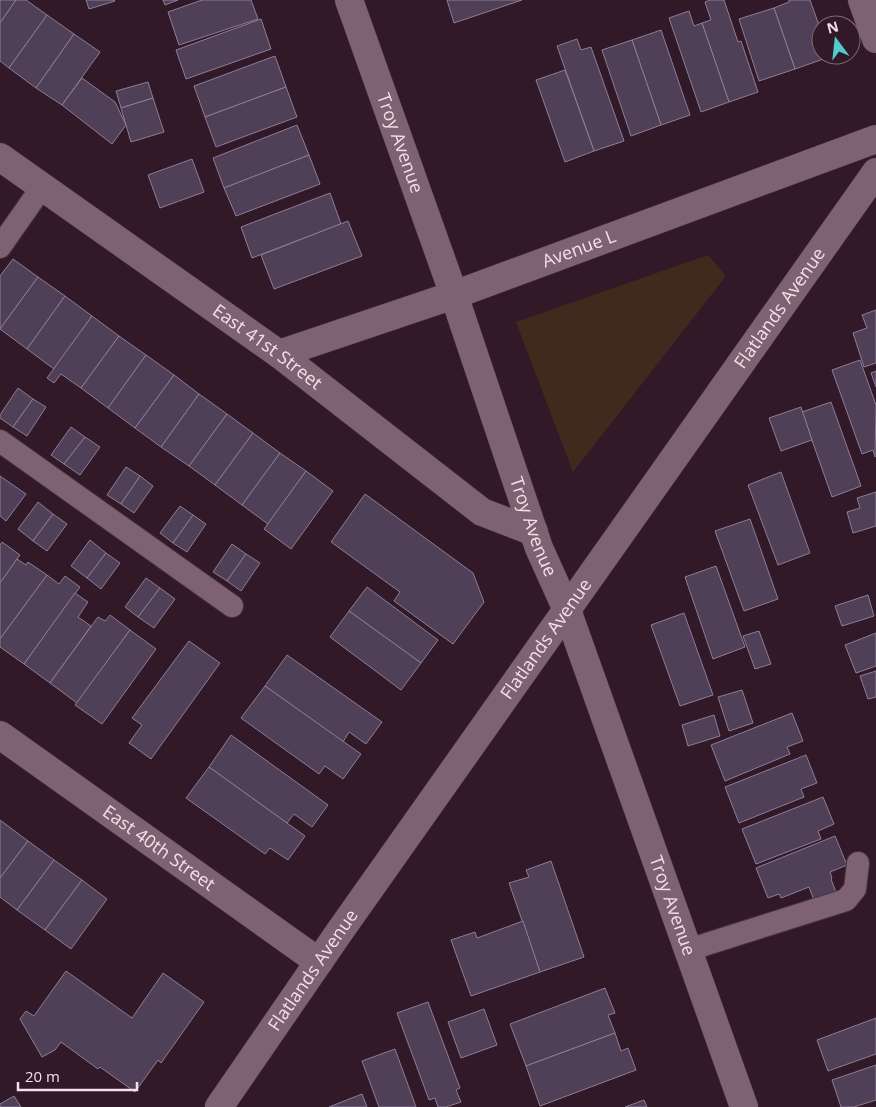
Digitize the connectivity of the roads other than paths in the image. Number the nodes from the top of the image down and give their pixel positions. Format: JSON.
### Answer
{"nodes":[{"id":1,"x":349,"y":0,"type":"edge"},
{"id":2,"x":862,"y":0,"type":"edge"},
{"id":3,"x":876,"y":39,"type":"edge"},
{"id":4,"x":876,"y":139,"type":"edge"},
{"id":5,"x":0,"y":157,"type":"edge"},
{"id":6,"x":876,"y":172,"type":"edge"},
{"id":7,"x":42,"y":188,"type":"junction"},
{"id":8,"x":0,"y":247,"type":"edge"},
{"id":9,"x":454,"y":295,"type":"junction"},
{"id":10,"x":280,"y":354,"type":"junction"},
{"id":11,"x":0,"y":441,"type":"edge"},
{"id":12,"x":534,"y":532,"type":"junction"},
{"id":13,"x":232,"y":606,"type":"dead end"},
{"id":14,"x":567,"y":610,"type":"junction"},
{"id":15,"x":0,"y":735,"type":"edge"},
{"id":16,"x":858,"y":863,"type":"dead end"},
{"id":17,"x":688,"y":950,"type":"junction"},
{"id":18,"x":319,"y":962,"type":"junction"},
{"id":19,"x":226,"y":1103,"type":"edge"},
{"id":20,"x":744,"y":1107,"type":"edge"}],
"edges":[{"from":1,"to":9,"type":"street","name":"Troy Avenue"},
{"from":2,"to":3,"type":"street"},
{"from":4,"to":9,"type":"street","name":"Avenue L"},
{"from":5,"to":7,"type":"street","name":"East 41st Street"},
{"from":6,"to":14,"type":"street","name":"Flatlands Avenue"},
{"from":7,"to":8,"type":"lane"},
{"from":7,"to":10,"type":"street","name":"East 41st Street"},
{"from":9,"to":10,"type":"street","name":"Avenue L"},
{"from":9,"to":12,"type":"street","name":"Troy Avenue"},
{"from":10,"to":12,"type":"street","name":"East 41st Street"},
{"from":11,"to":13,"type":"lane"},
{"from":12,"to":14,"type":"street","name":"Troy Avenue"},
{"from":14,"to":17,"type":"street","name":"Troy Avenue"},
{"from":14,"to":18,"type":"street","name":"Flatlands Avenue"},
{"from":15,"to":18,"type":"street","name":"East 40th Street"},
{"from":16,"to":17,"type":"lane"},
{"from":17,"to":20,"type":"street","name":"Troy Avenue"},
{"from":18,"to":19,"type":"street","name":"Flatlands Avenue"}]}
